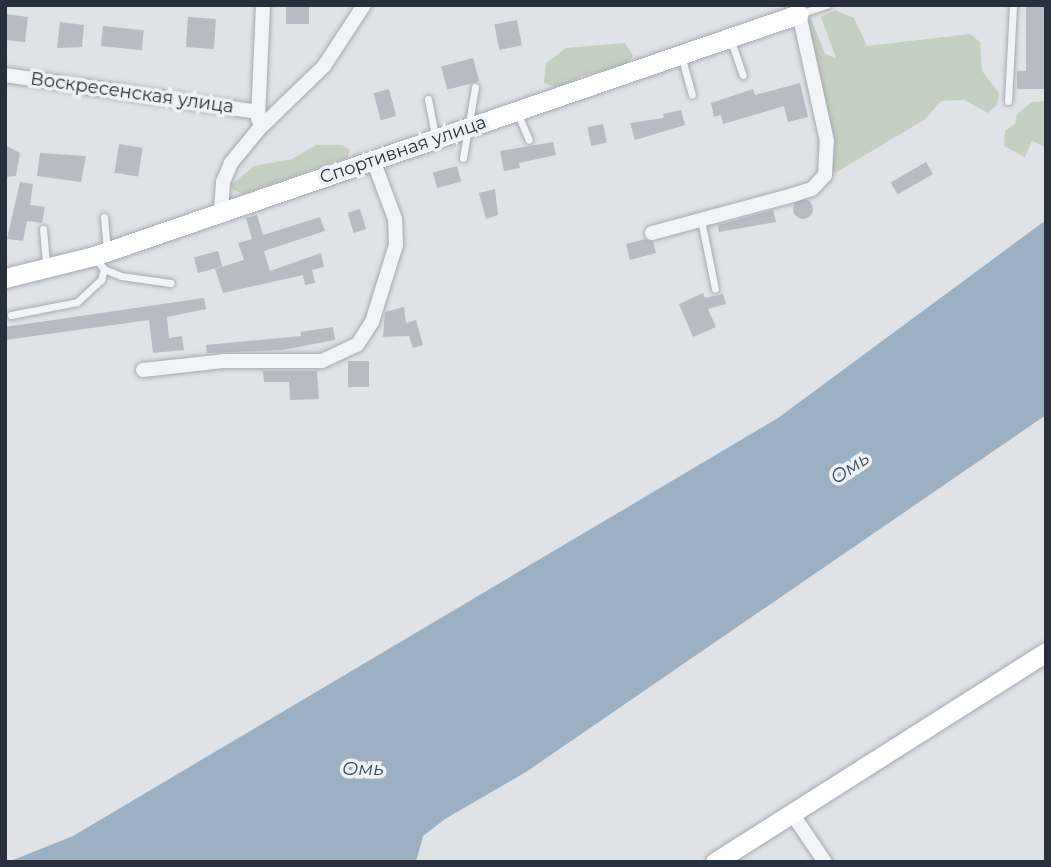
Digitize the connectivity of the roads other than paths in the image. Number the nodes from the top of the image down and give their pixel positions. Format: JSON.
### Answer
{"nodes":[{"id":1,"x":263,"y":5,"type":"edge"},
{"id":2,"x":365,"y":5,"type":"edge"},
{"id":3,"x":827,"y":5,"type":"edge"},
{"id":4,"x":1013,"y":5,"type":"edge"},
{"id":5,"x":787,"y":13,"type":"edge"},
{"id":6,"x":730,"y":38,"type":"junction"},
{"id":7,"x":680,"y":54,"type":"junction"},
{"id":8,"x":5,"y":75,"type":"edge"},
{"id":9,"x":743,"y":75,"type":"dead end"},
{"id":10,"x":475,"y":87,"type":"dead end"},
{"id":11,"x":692,"y":95,"type":"dead end"},
{"id":12,"x":428,"y":99,"type":"dead end"},
{"id":13,"x":1008,"y":101,"type":"dead end"},
{"id":14,"x":517,"y":111,"type":"junction"},
{"id":15,"x":258,"y":112,"type":"junction"},
{"id":16,"x":468,"y":128,"type":"junction"},
{"id":17,"x":258,"y":130,"type":"junction"},
{"id":18,"x":436,"y":139,"type":"junction"},
{"id":19,"x":529,"y":140,"type":"dead end"},
{"id":20,"x":463,"y":158,"type":"dead end"},
{"id":21,"x":373,"y":160,"type":"junction"},
{"id":22,"x":221,"y":211,"type":"junction"},
{"id":23,"x":104,"y":217,"type":"dead end"},
{"id":24,"x":701,"y":220,"type":"junction"},
{"id":25,"x":43,"y":229,"type":"dead end"},
{"id":26,"x":652,"y":233,"type":"dead end"},
{"id":27,"x":102,"y":259,"type":"junction"},
{"id":28,"x":47,"y":271,"type":"junction"},
{"id":29,"x":5,"y":278,"type":"edge"},
{"id":30,"x":171,"y":283,"type":"dead end"},
{"id":31,"x":715,"y":289,"type":"dead end"},
{"id":32,"x":11,"y":315,"type":"dead end"},
{"id":33,"x":143,"y":370,"type":"dead end"},
{"id":34,"x":1046,"y":652,"type":"edge"},
{"id":35,"x":793,"y":815,"type":"junction"},
{"id":36,"x":715,"y":862,"type":"edge"},
{"id":37,"x":825,"y":862,"type":"edge"}],
"edges":[{"from":1,"to":15,"type":"street"},
{"from":2,"to":17,"type":"street"},
{"from":3,"to":5,"type":"lane"},
{"from":4,"to":13,"type":"lane"},
{"from":5,"to":6,"type":"street","name":"Спортивная улица"},
{"from":5,"to":24,"type":"street"},
{"from":6,"to":7,"type":"street","name":"Спортивная улица"},
{"from":6,"to":9,"type":"lane"},
{"from":7,"to":11,"type":"lane"},
{"from":7,"to":14,"type":"street","name":"Спортивная улица"},
{"from":8,"to":15,"type":"street","name":"Воскресенская улица"},
{"from":10,"to":16,"type":"lane"},
{"from":12,"to":18,"type":"lane"},
{"from":14,"to":16,"type":"street","name":"Спортивная улица"},
{"from":14,"to":19,"type":"lane"},
{"from":15,"to":17,"type":"street"},
{"from":16,"to":18,"type":"street","name":"Спортивная улица"},
{"from":16,"to":20,"type":"lane"},
{"from":17,"to":22,"type":"street"},
{"from":18,"to":21,"type":"street","name":"Спортивная улица"},
{"from":21,"to":22,"type":"street","name":"Спортивная улица"},
{"from":21,"to":33,"type":"street"},
{"from":22,"to":27,"type":"street","name":"Спортивная улица"},
{"from":23,"to":27,"type":"lane"},
{"from":24,"to":26,"type":"street"},
{"from":24,"to":31,"type":"lane"},
{"from":25,"to":28,"type":"lane"},
{"from":27,"to":28,"type":"street","name":"Спортивная улица"},
{"from":27,"to":30,"type":"lane"},
{"from":27,"to":32,"type":"lane"},
{"from":28,"to":29,"type":"street","name":"Спортивная улица"},
{"from":34,"to":35,"type":"street"},
{"from":35,"to":36,"type":"street"},
{"from":35,"to":37,"type":"street"}]}
